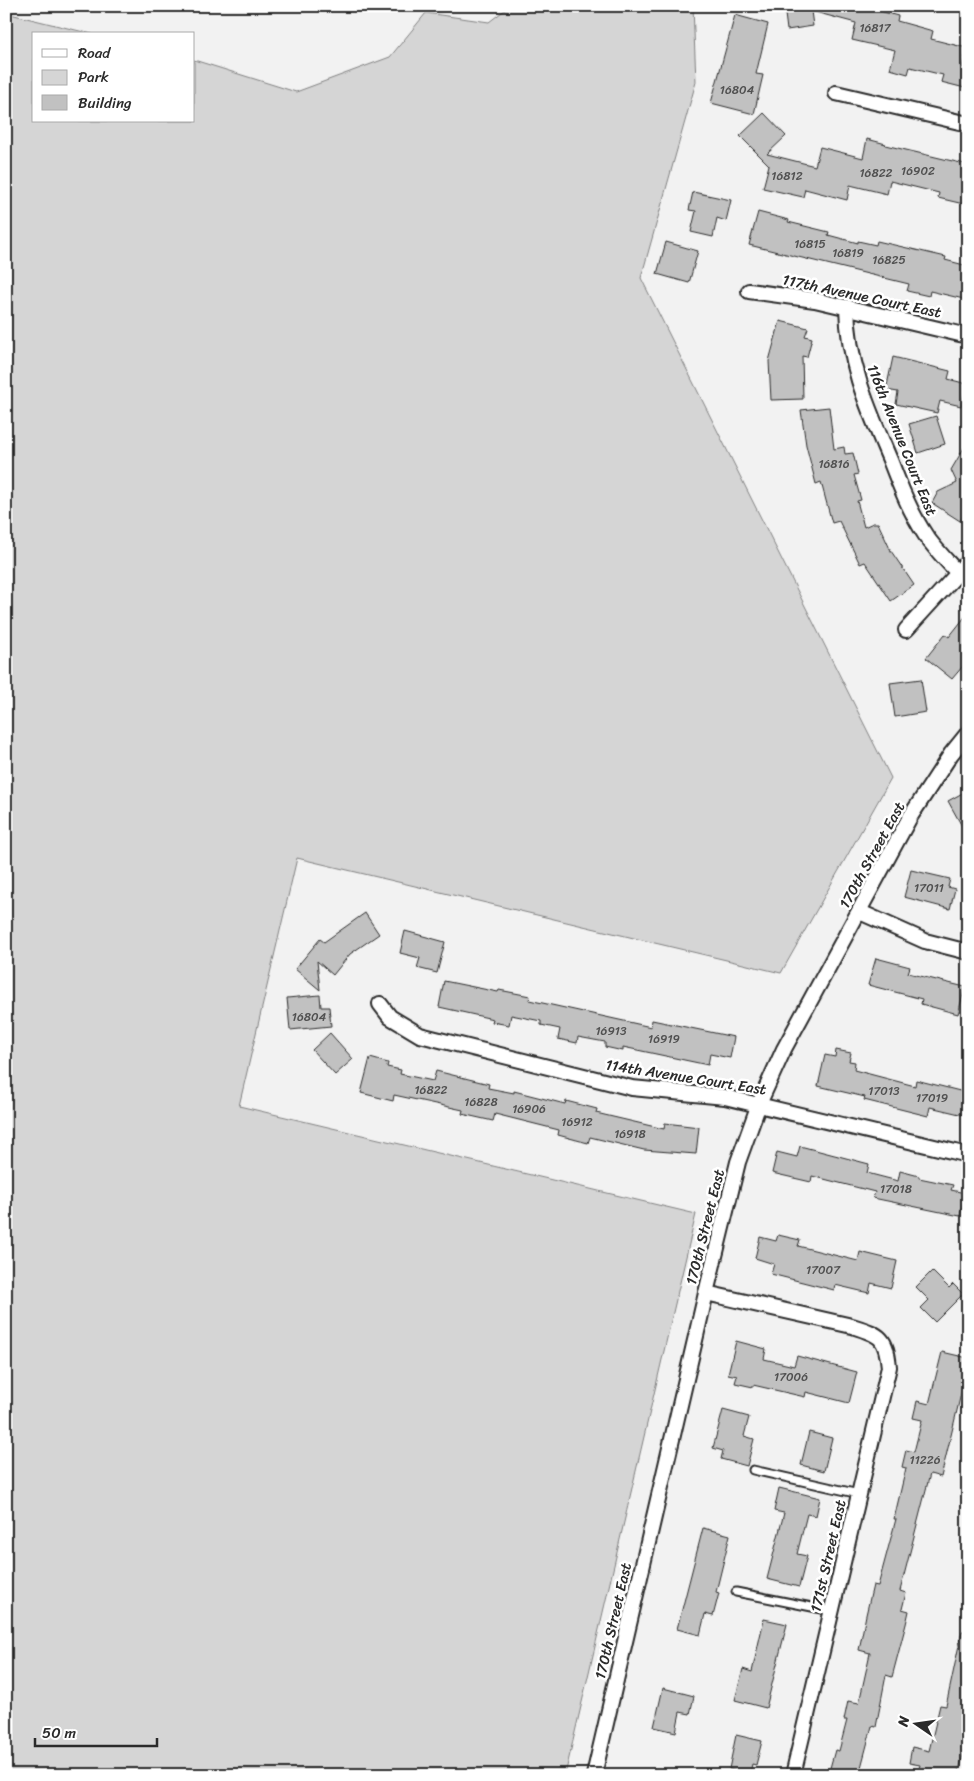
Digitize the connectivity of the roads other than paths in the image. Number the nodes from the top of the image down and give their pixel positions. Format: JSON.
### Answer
{"nodes":[{"id":1,"x":836,"y":93,"type":"dead end"},
{"id":2,"x":968,"y":124,"type":"edge"},
{"id":3,"x":749,"y":291,"type":"dead end"},
{"id":4,"x":847,"y":307,"type":"junction"},
{"id":5,"x":968,"y":336,"type":"edge"},
{"id":6,"x":968,"y":562,"type":"edge"},
{"id":7,"x":958,"y":573,"type":"junction"},
{"id":8,"x":906,"y":630,"type":"dead end"},
{"id":9,"x":968,"y":733,"type":"edge"},
{"id":10,"x":860,"y":912,"type":"junction"},
{"id":11,"x":968,"y":952,"type":"edge"},
{"id":12,"x":380,"y":1004,"type":"dead end"},
{"id":13,"x":759,"y":1104,"type":"junction"},
{"id":14,"x":968,"y":1155,"type":"edge"},
{"id":15,"x":706,"y":1293,"type":"junction"},
{"id":16,"x":753,"y":1470,"type":"dead end"},
{"id":17,"x":859,"y":1494,"type":"junction"},
{"id":18,"x":736,"y":1592,"type":"dead end"},
{"id":19,"x":832,"y":1611,"type":"junction"},
{"id":20,"x":594,"y":1775,"type":"edge"},
{"id":21,"x":793,"y":1775,"type":"edge"}],
"edges":[{"from":1,"to":2,"type":"street"},
{"from":3,"to":4,"type":"street","name":"117th Avenue Court East"},
{"from":4,"to":5,"type":"street","name":"117th Avenue Court East"},
{"from":4,"to":7,"type":"street","name":"116th Avenue Court East"},
{"from":6,"to":7,"type":"street"},
{"from":7,"to":8,"type":"street"},
{"from":9,"to":10,"type":"street","name":"170th Street East"},
{"from":10,"to":11,"type":"street"},
{"from":10,"to":13,"type":"street","name":"170th Street East"},
{"from":12,"to":13,"type":"street","name":"114th Avenue Court East"},
{"from":13,"to":14,"type":"street","name":"114th Avenue Court East"},
{"from":13,"to":15,"type":"street","name":"170th Street East"},
{"from":15,"to":17,"type":"street","name":"171st Street East"},
{"from":15,"to":20,"type":"street","name":"170th Street East"},
{"from":16,"to":17,"type":"lane"},
{"from":17,"to":19,"type":"street","name":"171st Street East"},
{"from":18,"to":19,"type":"lane"},
{"from":19,"to":21,"type":"street","name":"171st Street East"}]}
